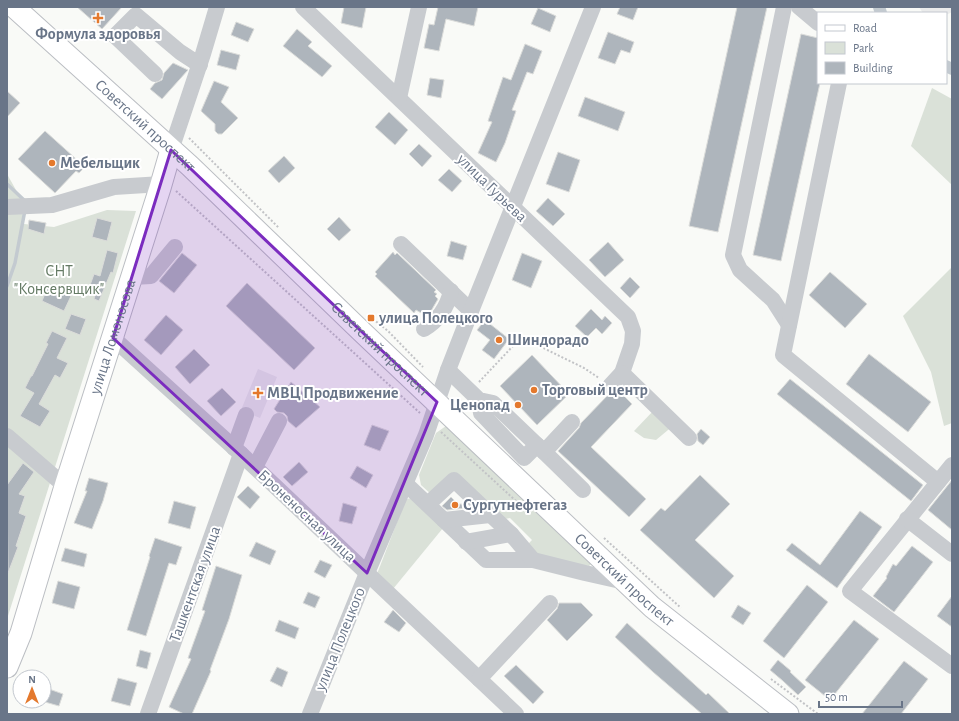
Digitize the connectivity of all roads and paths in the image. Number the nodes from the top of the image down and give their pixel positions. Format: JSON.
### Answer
{"nodes":[{"id":1,"x":14,"y":7,"type":"edge"},
{"id":2,"x":217,"y":7,"type":"edge"},
{"id":3,"x":303,"y":7,"type":"edge"},
{"id":4,"x":419,"y":7,"type":"edge"},
{"id":5,"x":593,"y":7,"type":"edge"},
{"id":6,"x":784,"y":7,"type":"edge"},
{"id":7,"x":799,"y":7,"type":"edge"},
{"id":8,"x":135,"y":11,"type":"edge"},
{"id":9,"x":817,"y":22,"type":"edge"},
{"id":10,"x":200,"y":65,"type":"junction"},
{"id":11,"x":155,"y":74,"type":"dead end"},
{"id":12,"x":839,"y":84,"type":"edge"},
{"id":13,"x":400,"y":98,"type":"junction"},
{"id":14,"x":179,"y":127,"type":"junction"},
{"id":15,"x":171,"y":150,"type":"junction"},
{"id":16,"x":162,"y":182,"type":"junction"},
{"id":17,"x":14,"y":207,"type":"edge"},
{"id":18,"x":512,"y":208,"type":"junction"},
{"id":19,"x":282,"y":232,"type":"dead end"},
{"id":20,"x":401,"y":244,"type":"dead end"},
{"id":21,"x":175,"y":247,"type":"dead end"},
{"id":22,"x":132,"y":277,"type":"junction"},
{"id":23,"x":450,"y":291,"type":"junction"},
{"id":24,"x":438,"y":313,"type":"junction"},
{"id":25,"x":371,"y":318,"type":"dead end"},
{"id":26,"x":468,"y":318,"type":"junction"},
{"id":27,"x":789,"y":325,"type":"junction"},
{"id":28,"x":424,"y":329,"type":"dead end"},
{"id":29,"x":113,"y":338,"type":"junction"},
{"id":30,"x":426,"y":370,"type":"dead end"},
{"id":31,"x":448,"y":370,"type":"junction"},
{"id":32,"x":622,"y":373,"type":"junction"},
{"id":33,"x":610,"y":386,"type":"joint"},
{"id":34,"x":475,"y":396,"type":"junction"},
{"id":35,"x":437,"y":402,"type":"junction"},
{"id":36,"x":246,"y":415,"type":"dead end"},
{"id":37,"x":279,"y":421,"type":"dead end"},
{"id":38,"x":430,"y":422,"type":"junction"},
{"id":39,"x":572,"y":422,"type":"dead end"},
{"id":40,"x":7,"y":436,"type":"edge"},
{"id":41,"x":690,"y":438,"type":"dead end"},
{"id":42,"x":541,"y":448,"type":"junction"},
{"id":43,"x":238,"y":451,"type":"junction"},
{"id":44,"x":952,"y":465,"type":"edge"},
{"id":45,"x":255,"y":467,"type":"junction"},
{"id":46,"x":938,"y":482,"type":"junction"},
{"id":47,"x":406,"y":484,"type":"junction"},
{"id":48,"x":66,"y":486,"type":"junction"},
{"id":49,"x":583,"y":490,"type":"dead end"},
{"id":50,"x":428,"y":504,"type":"junction"},
{"id":51,"x":490,"y":515,"type":"junction"},
{"id":52,"x":532,"y":517,"type":"dead end"},
{"id":53,"x":444,"y":520,"type":"junction"},
{"id":54,"x":907,"y":520,"type":"junction"},
{"id":55,"x":511,"y":534,"type":"junction"},
{"id":56,"x":466,"y":542,"type":"junction"},
{"id":57,"x":601,"y":547,"type":"junction"},
{"id":58,"x":952,"y":554,"type":"edge"},
{"id":59,"x":533,"y":560,"type":"junction"},
{"id":60,"x":367,"y":573,"type":"junction"},
{"id":61,"x":585,"y":573,"type":"junction"},
{"id":62,"x":625,"y":582,"type":"junction"},
{"id":63,"x":550,"y":603,"type":"dead end"},
{"id":64,"x":684,"y":611,"type":"dead end"},
{"id":65,"x":8,"y":660,"type":"edge"},
{"id":66,"x":952,"y":666,"type":"edge"},
{"id":67,"x":770,"y":678,"type":"dead end"},
{"id":68,"x":479,"y":679,"type":"junction"},
{"id":69,"x":507,"y":711,"type":"edge"},
{"id":70,"x":148,"y":714,"type":"edge"},
{"id":71,"x":310,"y":714,"type":"edge"},
{"id":72,"x":788,"y":714,"type":"edge"},
{"id":73,"x":818,"y":714,"type":"edge"}],
"edges":[{"from":1,"to":15,"type":"main road","name":"Советский проспект"},
{"from":2,"to":10,"type":"street","name":"улица Ломоносова"},
{"from":3,"to":13,"type":"street","name":"улица Гурьева"},
{"from":4,"to":13,"type":"street"},
{"from":5,"to":18,"type":"street","name":"улица Полецкого"},
{"from":6,"to":27,"type":"street"},
{"from":7,"to":9,"type":"street"},
{"from":8,"to":10,"type":"street"},
{"from":8,"to":11,"type":"street"},
{"from":10,"to":14,"type":"street","name":"улица Ломоносова"},
{"from":12,"to":27,"type":"street"},
{"from":13,"to":18,"type":"street","name":"улица Гурьева"},
{"from":14,"to":15,"type":"street","name":"улица Ломоносова"},
{"from":14,"to":19,"type":"path"},
{"from":15,"to":16,"type":"main road","name":"улица Ломоносова"},
{"from":15,"to":35,"type":"main road","name":"Советский проспект"},
{"from":16,"to":17,"type":"street"},
{"from":16,"to":22,"type":"main road","name":"улица Ломоносова"},
{"from":16,"to":38,"type":"path"},
{"from":18,"to":26,"type":"street","name":"улица Полецкого"},
{"from":18,"to":32,"type":"street","name":"улица Гурьева"},
{"from":20,"to":23,"type":"street"},
{"from":21,"to":22,"type":"street"},
{"from":22,"to":29,"type":"main road","name":"улица Ломоносова"},
{"from":23,"to":24,"type":"street"},
{"from":23,"to":26,"type":"street"},
{"from":24,"to":26,"type":"street"},
{"from":24,"to":28,"type":"street"},
{"from":25,"to":30,"type":"path"},
{"from":26,"to":31,"type":"street","name":"улица Полецкого"},
{"from":27,"to":46,"type":"street"},
{"from":29,"to":43,"type":"street","name":"Броненосная улица"},
{"from":29,"to":48,"type":"main road","name":"улица Ломоносова"},
{"from":31,"to":34,"type":"street"},
{"from":31,"to":35,"type":"street","name":"улица Полецкого"},
{"from":32,"to":33,"type":"street","name":"улица Гурьева"},
{"from":32,"to":41,"type":"street"},
{"from":33,"to":34,"type":"path"},
{"from":34,"to":42,"type":"street"},
{"from":35,"to":38,"type":"street","name":"улица Полецкого"},
{"from":35,"to":57,"type":"main road","name":"Советский проспект"},
{"from":36,"to":43,"type":"street","name":"Ташкентская улица"},
{"from":37,"to":45,"type":"street"},
{"from":38,"to":47,"type":"street","name":"улица Полецкого"},
{"from":38,"to":52,"type":"path"},
{"from":39,"to":42,"type":"street"},
{"from":40,"to":48,"type":"street"},
{"from":42,"to":49,"type":"street"},
{"from":43,"to":45,"type":"street","name":"Броненосная улица"},
{"from":43,"to":70,"type":"street","name":"Ташкентская улица"},
{"from":44,"to":46,"type":"street"},
{"from":45,"to":60,"type":"street","name":"Броненосная улица"},
{"from":46,"to":54,"type":"street"},
{"from":47,"to":50,"type":"street"},
{"from":47,"to":60,"type":"street","name":"улица Полецкого"},
{"from":48,"to":65,"type":"main road","name":"улица Ломоносова"},
{"from":50,"to":51,"type":"street"},
{"from":50,"to":53,"type":"street"},
{"from":51,"to":53,"type":"street"},
{"from":51,"to":55,"type":"street"},
{"from":53,"to":56,"type":"street"},
{"from":54,"to":58,"type":"street"},
{"from":54,"to":66,"type":"street"},
{"from":55,"to":56,"type":"street"},
{"from":55,"to":59,"type":"street"},
{"from":56,"to":59,"type":"street"},
{"from":57,"to":61,"type":"street"},
{"from":57,"to":62,"type":"main road","name":"Советский проспект"},
{"from":57,"to":64,"type":"path"},
{"from":59,"to":61,"type":"street"},
{"from":60,"to":68,"type":"street","name":"Броненосная улица"},
{"from":60,"to":71,"type":"street","name":"улица Полецкого"},
{"from":61,"to":62,"type":"street"},
{"from":62,"to":72,"type":"main road","name":"Советский проспект"},
{"from":63,"to":68,"type":"street"},
{"from":67,"to":73,"type":"path"},
{"from":68,"to":69,"type":"street","name":"Броненосная улица"}]}
